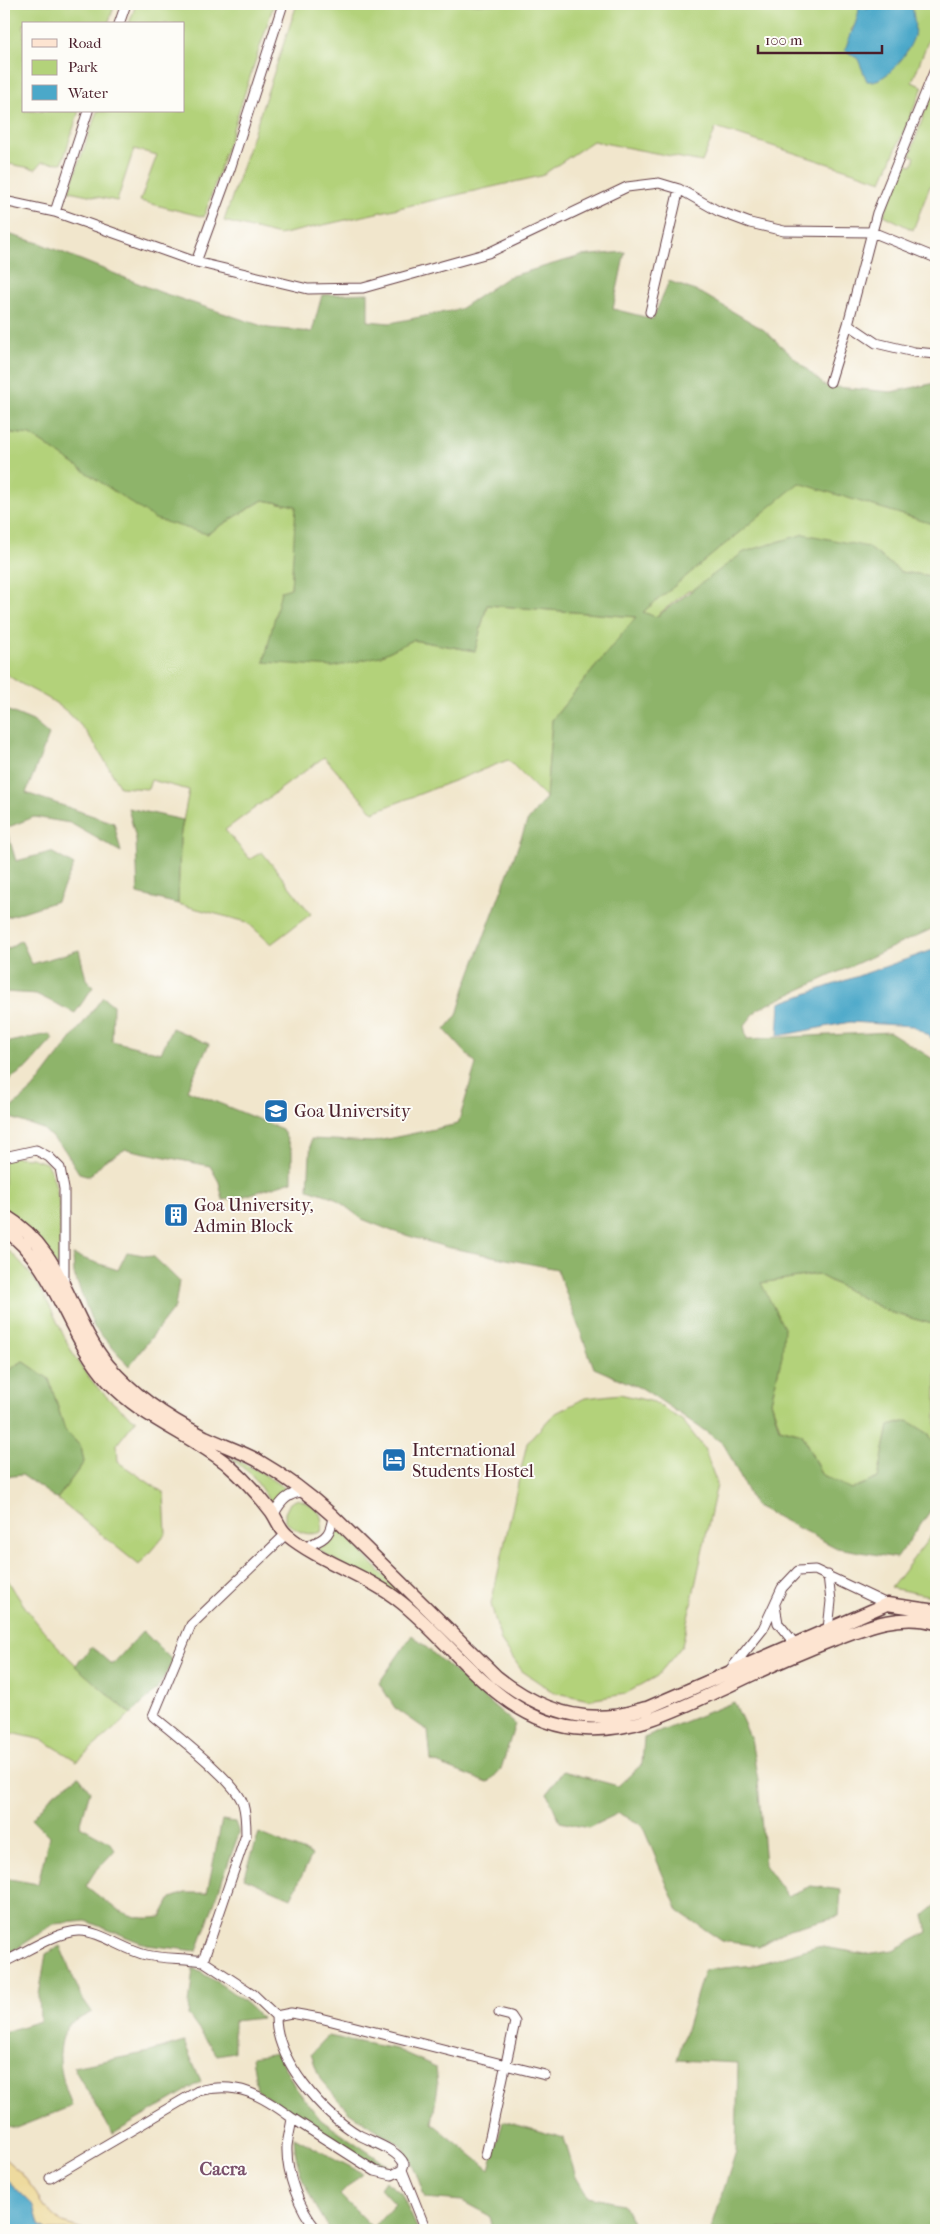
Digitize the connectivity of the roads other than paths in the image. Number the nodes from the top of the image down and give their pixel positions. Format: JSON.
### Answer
{"nodes":[{"id":1,"x":126,"y":4,"type":"edge"},
{"id":2,"x":283,"y":4,"type":"edge"},
{"id":3,"x":120,"y":22,"type":"edge"},
{"id":4,"x":936,"y":67,"type":"edge"},
{"id":5,"x":88,"y":112,"type":"edge"},
{"id":6,"x":678,"y":188,"type":"junction"},
{"id":7,"x":4,"y":201,"type":"edge"},
{"id":8,"x":55,"y":212,"type":"junction"},
{"id":9,"x":872,"y":232,"type":"junction"},
{"id":10,"x":936,"y":258,"type":"edge"},
{"id":11,"x":196,"y":262,"type":"junction"},
{"id":12,"x":650,"y":312,"type":"dead end"},
{"id":13,"x":848,"y":324,"type":"junction"},
{"id":14,"x":936,"y":354,"type":"edge"},
{"id":15,"x":830,"y":382,"type":"dead end"},
{"id":16,"x":4,"y":1157,"type":"edge"},
{"id":17,"x":4,"y":1215,"type":"edge"},
{"id":18,"x":4,"y":1229,"type":"edge"},
{"id":19,"x":64,"y":1286,"type":"junction"},
{"id":20,"x":303,"y":1492,"type":"junction"},
{"id":21,"x":274,"y":1514,"type":"junction"},
{"id":22,"x":333,"y":1516,"type":"junction"},
{"id":23,"x":286,"y":1534,"type":"junction"},
{"id":24,"x":297,"y":1541,"type":"junction"},
{"id":25,"x":311,"y":1544,"type":"joint"},
{"id":26,"x":828,"y":1575,"type":"junction"},
{"id":27,"x":888,"y":1604,"type":"junction"},
{"id":28,"x":775,"y":1605,"type":"junction"},
{"id":29,"x":936,"y":1611,"type":"edge"},
{"id":30,"x":936,"y":1622,"type":"edge"},
{"id":31,"x":828,"y":1629,"type":"junction"},
{"id":32,"x":795,"y":1644,"type":"junction"},
{"id":33,"x":732,"y":1676,"type":"junction"},
{"id":34,"x":203,"y":1961,"type":"junction"},
{"id":35,"x":4,"y":1962,"type":"edge"},
{"id":36,"x":498,"y":2013,"type":"dead end"},
{"id":37,"x":276,"y":2016,"type":"junction"},
{"id":38,"x":505,"y":2065,"type":"junction"},
{"id":39,"x":545,"y":2075,"type":"dead end"},
{"id":40,"x":292,"y":2118,"type":"junction"},
{"id":41,"x":486,"y":2155,"type":"dead end"},
{"id":42,"x":402,"y":2170,"type":"junction"},
{"id":43,"x":50,"y":2178,"type":"dead end"},
{"id":44,"x":316,"y":2230,"type":"edge"},
{"id":45,"x":426,"y":2230,"type":"edge"}],
"edges":[{"from":1,"to":3,"type":"street"},
{"from":2,"to":11,"type":"street"},
{"from":4,"to":9,"type":"street"},
{"from":5,"to":8,"type":"street"},
{"from":6,"to":9,"type":"street"},
{"from":6,"to":11,"type":"street"},
{"from":6,"to":12,"type":"street"},
{"from":7,"to":8,"type":"street"},
{"from":8,"to":11,"type":"street"},
{"from":9,"to":10,"type":"street"},
{"from":9,"to":13,"type":"street"},
{"from":13,"to":14,"type":"street"},
{"from":13,"to":15,"type":"street"},
{"from":16,"to":19,"type":"street"},
{"from":17,"to":19,"type":"main road"},
{"from":18,"to":21,"type":"main road"},
{"from":19,"to":20,"type":"main road"},
{"from":20,"to":21,"type":"street"},
{"from":20,"to":22,"type":"main road"},
{"from":21,"to":23,"type":"main road"},
{"from":22,"to":25,"type":"street"},
{"from":22,"to":33,"type":"main road"},
{"from":23,"to":24,"type":"main road"},
{"from":23,"to":34,"type":"street"},
{"from":24,"to":25,"type":"main road"},
{"from":24,"to":33,"type":"main road"},
{"from":26,"to":27,"type":"street"},
{"from":26,"to":28,"type":"street"},
{"from":26,"to":31,"type":"street"},
{"from":27,"to":29,"type":"main road"},
{"from":27,"to":31,"type":"main road"},
{"from":28,"to":32,"type":"street"},
{"from":28,"to":33,"type":"street"},
{"from":30,"to":33,"type":"main road"},
{"from":31,"to":32,"type":"main road"},
{"from":32,"to":33,"type":"main road"},
{"from":34,"to":35,"type":"street"},
{"from":34,"to":37,"type":"street"},
{"from":36,"to":38,"type":"street"},
{"from":37,"to":38,"type":"street"},
{"from":37,"to":42,"type":"street"},
{"from":38,"to":39,"type":"street"},
{"from":38,"to":41,"type":"street"},
{"from":40,"to":42,"type":"street"},
{"from":40,"to":43,"type":"street"},
{"from":40,"to":44,"type":"street"},
{"from":42,"to":45,"type":"street"}]}
